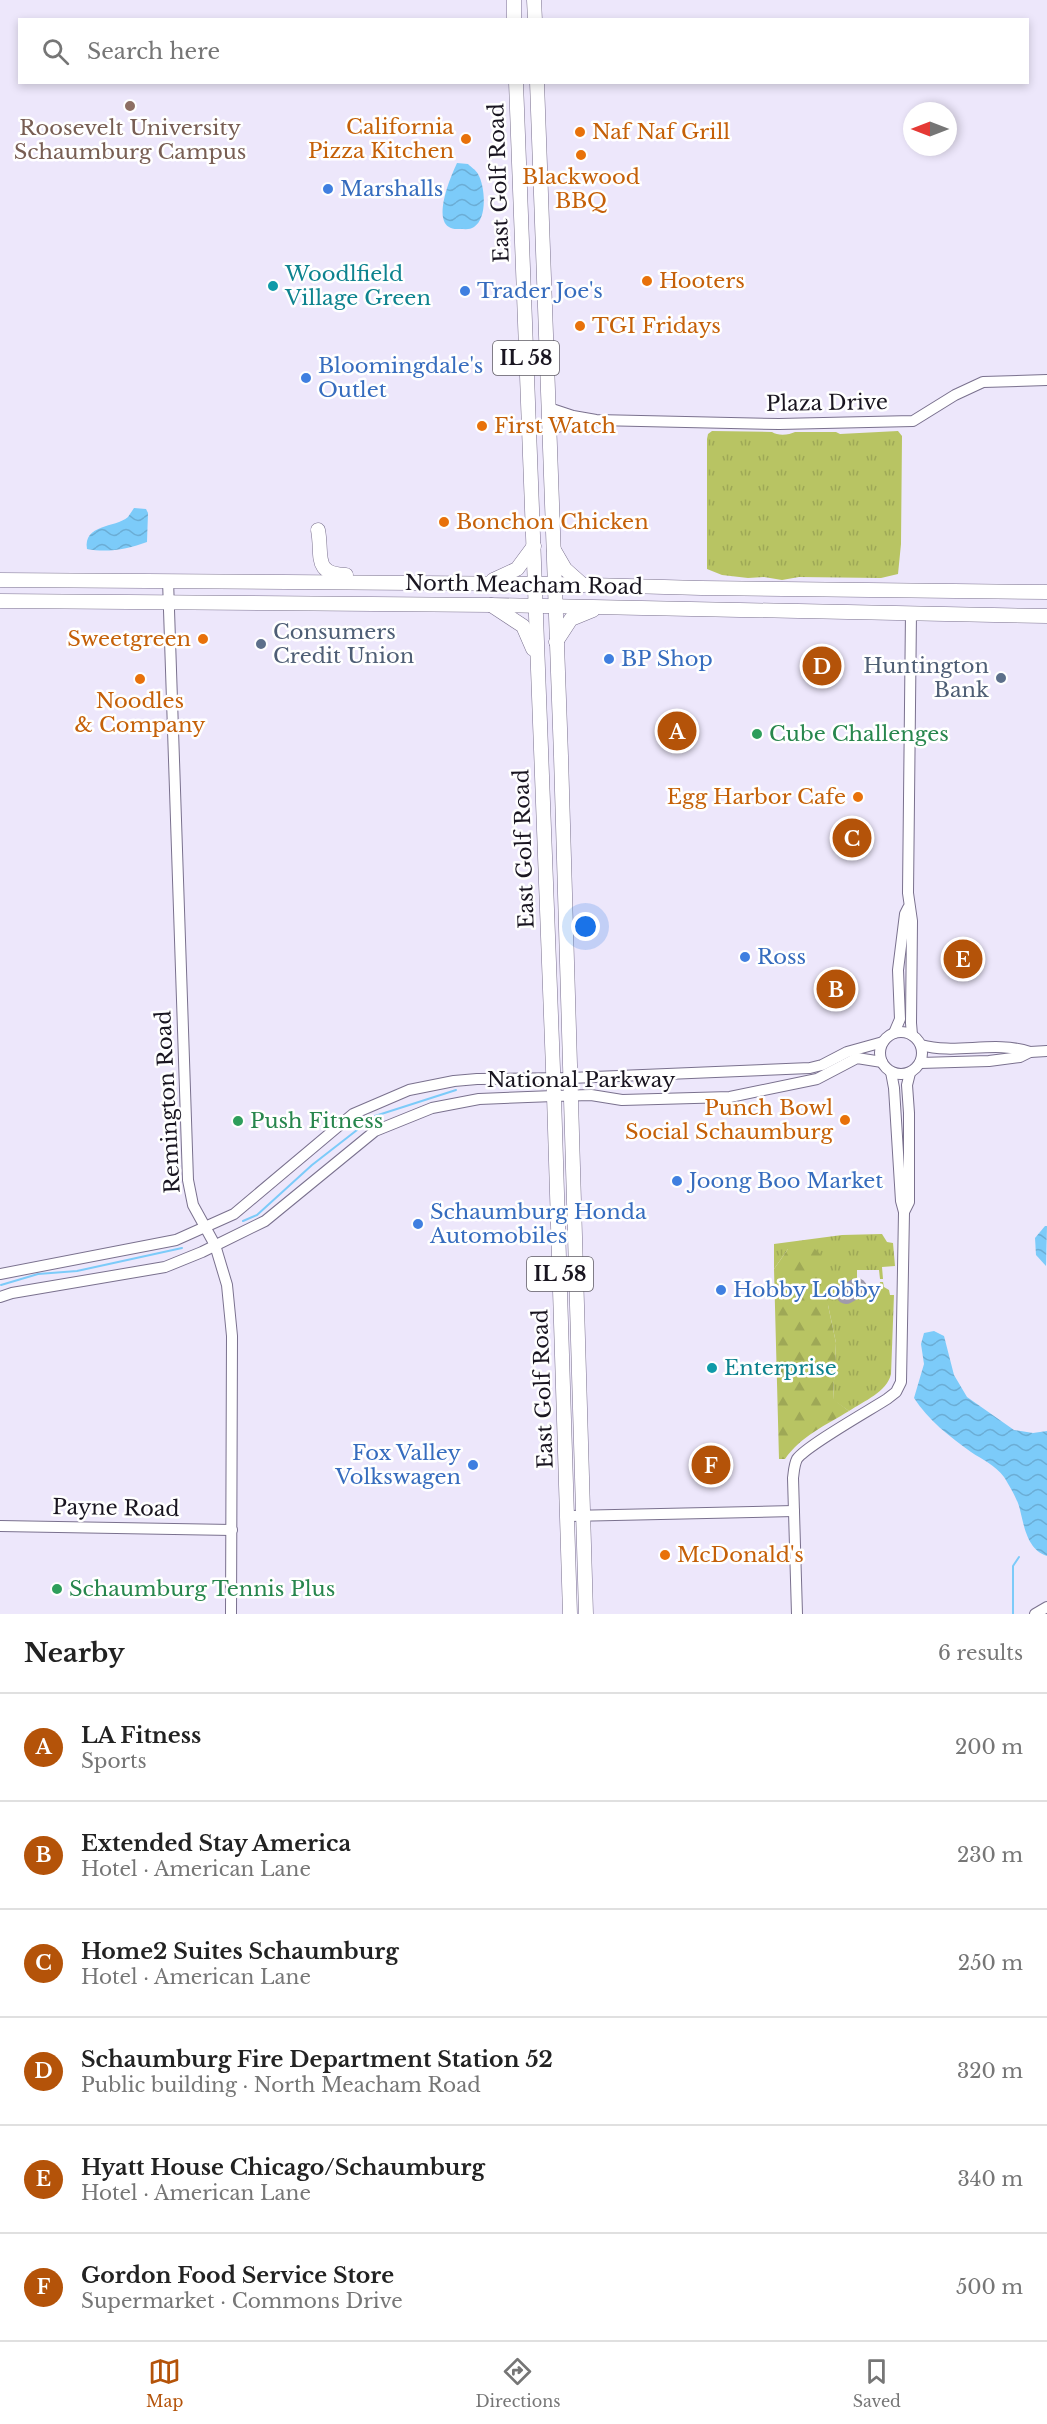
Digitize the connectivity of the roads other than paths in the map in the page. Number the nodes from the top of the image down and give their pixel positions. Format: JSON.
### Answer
{"nodes":[{"id":1,"x":514,"y":0,"type":"edge"},
{"id":2,"x":534,"y":0,"type":"edge"},
{"id":3,"x":514,"y":18,"type":"edge"},
{"id":4,"x":535,"y":18,"type":"edge"},
{"id":5,"x":516,"y":84,"type":"edge"},
{"id":6,"x":537,"y":84,"type":"edge"},
{"id":7,"x":1047,"y":380,"type":"edge"},
{"id":8,"x":549,"y":408,"type":"junction"},
{"id":9,"x":596,"y":420,"type":"junction"},
{"id":10,"x":550,"y":429,"type":"junction"},
{"id":11,"x":534,"y":546,"type":"junction"},
{"id":12,"x":554,"y":549,"type":"junction"},
{"id":13,"x":0,"y":580,"type":"edge"},
{"id":14,"x":168,"y":580,"type":"junction"},
{"id":15,"x":295,"y":582,"type":"junction"},
{"id":16,"x":412,"y":583,"type":"junction"},
{"id":17,"x":483,"y":583,"type":"junction"},
{"id":18,"x":535,"y":584,"type":"junction"},
{"id":19,"x":554,"y":584,"type":"junction"},
{"id":20,"x":583,"y":585,"type":"junction"},
{"id":21,"x":1047,"y":592,"type":"edge"},
{"id":22,"x":0,"y":601,"type":"edge"},
{"id":23,"x":169,"y":601,"type":"junction"},
{"id":24,"x":491,"y":605,"type":"junction"},
{"id":25,"x":536,"y":605,"type":"junction"},
{"id":26,"x":555,"y":606,"type":"junction"},
{"id":27,"x":607,"y":606,"type":"junction"},
{"id":28,"x":911,"y":612,"type":"junction"},
{"id":29,"x":1047,"y":616,"type":"edge"},
{"id":30,"x":556,"y":642,"type":"junction"},
{"id":31,"x":538,"y":673,"type":"junction"},
{"id":32,"x":908,"y":907,"type":"junction"},
{"id":33,"x":894,"y":1033,"type":"junction"},
{"id":34,"x":912,"y":1035,"type":"junction"},
{"id":35,"x":883,"y":1042,"type":"junction"},
{"id":36,"x":921,"y":1045,"type":"junction"},
{"id":37,"x":1047,"y":1051,"type":"edge"},
{"id":38,"x":1030,"y":1052,"type":"junction"},
{"id":39,"x":882,"y":1062,"type":"junction"},
{"id":40,"x":920,"y":1063,"type":"junction"},
{"id":41,"x":891,"y":1072,"type":"junction"},
{"id":42,"x":910,"y":1073,"type":"junction"},
{"id":43,"x":554,"y":1077,"type":"junction"},
{"id":44,"x":570,"y":1078,"type":"junction"},
{"id":45,"x":554,"y":1096,"type":"junction"},
{"id":46,"x":571,"y":1096,"type":"junction"},
{"id":47,"x":904,"y":1212,"type":"junction"},
{"id":48,"x":204,"y":1228,"type":"junction"},
{"id":49,"x":215,"y":1245,"type":"junction"},
{"id":50,"x":0,"y":1274,"type":"edge"},
{"id":51,"x":0,"y":1297,"type":"edge"},
{"id":52,"x":794,"y":1511,"type":"junction"},
{"id":53,"x":569,"y":1516,"type":"junction"},
{"id":54,"x":584,"y":1516,"type":"junction"},
{"id":55,"x":0,"y":1526,"type":"edge"},
{"id":56,"x":232,"y":1530,"type":"junction"},
{"id":57,"x":231,"y":1614,"type":"edge"},
{"id":58,"x":570,"y":1614,"type":"edge"},
{"id":59,"x":586,"y":1614,"type":"edge"},
{"id":60,"x":797,"y":1614,"type":"edge"}],
"edges":[{"from":1,"to":3,"type":"main road"},
{"from":2,"to":4,"type":"main road"},
{"from":5,"to":11,"type":"main road","name":"East Golf Road","number":"IL 58"},
{"from":6,"to":8,"type":"main road","name":"East Golf Road","number":"IL 58"},
{"from":7,"to":9,"type":"street","name":"Plaza Drive"},
{"from":8,"to":9,"type":"street","name":"Plaza Drive"},
{"from":8,"to":10,"type":"main road","name":"East Golf Road","number":"IL 58"},
{"from":9,"to":10,"type":"street","name":"Plaza Drive"},
{"from":10,"to":12,"type":"main road","name":"East Golf Road","number":"IL 58"},
{"from":11,"to":17,"type":"main road"},
{"from":11,"to":18,"type":"main road","name":"East Golf Road","number":"IL 58"},
{"from":12,"to":19,"type":"main road","name":"East Golf Road","number":"IL 58"},
{"from":12,"to":20,"type":"main road"},
{"from":13,"to":14,"type":"main road","name":"North Meacham Road"},
{"from":14,"to":15,"type":"main road","name":"North Meacham Road"},
{"from":14,"to":23,"type":"street","name":"Remington Road"},
{"from":15,"to":16,"type":"main road","name":"North Meacham Road"},
{"from":15,"to":16,"type":"main road"},
{"from":16,"to":17,"type":"main road","name":"North Meacham Road"},
{"from":17,"to":18,"type":"main road","name":"North Meacham Road"},
{"from":18,"to":19,"type":"main road","name":"North Meacham Road"},
{"from":18,"to":25,"type":"main road","name":"East Golf Road","number":"IL 58"},
{"from":19,"to":20,"type":"main road","name":"North Meacham Road"},
{"from":19,"to":26,"type":"main road","name":"East Golf Road","number":"IL 58"},
{"from":20,"to":21,"type":"main road","name":"North Meacham Road"},
{"from":22,"to":23,"type":"main road","name":"North Meacham Road"},
{"from":23,"to":24,"type":"main road","name":"North Meacham Road"},
{"from":23,"to":48,"type":"street","name":"Remington Road"},
{"from":24,"to":25,"type":"main road","name":"North Meacham Road"},
{"from":24,"to":31,"type":"main road"},
{"from":25,"to":26,"type":"main road","name":"North Meacham Road"},
{"from":25,"to":31,"type":"main road","name":"East Golf Road","number":"IL 58"},
{"from":26,"to":27,"type":"main road","name":"North Meacham Road"},
{"from":26,"to":30,"type":"main road","name":"East Golf Road","number":"IL 58"},
{"from":27,"to":28,"type":"main road","name":"North Meacham Road"},
{"from":27,"to":30,"type":"main road"},
{"from":28,"to":29,"type":"main road","name":"North Meacham Road"},
{"from":28,"to":32,"type":"street"},
{"from":30,"to":44,"type":"main road","name":"East Golf Road","number":"IL 58"},
{"from":31,"to":43,"type":"main road","name":"East Golf Road","number":"IL 58"},
{"from":32,"to":33,"type":"street"},
{"from":32,"to":34,"type":"street"},
{"from":33,"to":34,"type":"street"},
{"from":33,"to":35,"type":"street"},
{"from":34,"to":36,"type":"street"},
{"from":35,"to":39,"type":"street"},
{"from":35,"to":44,"type":"street","name":"National Parkway"},
{"from":36,"to":38,"type":"street"},
{"from":36,"to":40,"type":"street"},
{"from":37,"to":38,"type":"street"},
{"from":38,"to":40,"type":"street"},
{"from":39,"to":41,"type":"street"},
{"from":39,"to":46,"type":"street","name":"National Parkway"},
{"from":40,"to":42,"type":"street"},
{"from":41,"to":42,"type":"street"},
{"from":41,"to":47,"type":"street"},
{"from":42,"to":47,"type":"street"},
{"from":43,"to":44,"type":"street","name":"National Parkway"},
{"from":43,"to":45,"type":"main road","name":"East Golf Road","number":"IL 58"},
{"from":43,"to":48,"type":"street","name":"National Parkway"},
{"from":44,"to":46,"type":"main road","name":"East Golf Road","number":"IL 58"},
{"from":45,"to":46,"type":"street","name":"National Parkway"},
{"from":45,"to":49,"type":"street","name":"National Parkway"},
{"from":45,"to":53,"type":"main road","name":"East Golf Road","number":"IL 58"},
{"from":46,"to":54,"type":"main road","name":"East Golf Road","number":"IL 58"},
{"from":47,"to":52,"type":"street"},
{"from":48,"to":49,"type":"street","name":"Remington Road"},
{"from":48,"to":50,"type":"street","name":"National Parkway"},
{"from":49,"to":51,"type":"street","name":"National Parkway"},
{"from":49,"to":56,"type":"street","name":"Remington Road"},
{"from":52,"to":54,"type":"street"},
{"from":52,"to":60,"type":"street"},
{"from":53,"to":54,"type":"street"},
{"from":53,"to":58,"type":"main road","name":"East Golf Road","number":"IL 58"},
{"from":54,"to":59,"type":"main road","name":"East Golf Road","number":"IL 58"},
{"from":55,"to":56,"type":"street","name":"Payne Road"},
{"from":56,"to":57,"type":"street","name":"Remington Road"}]}
